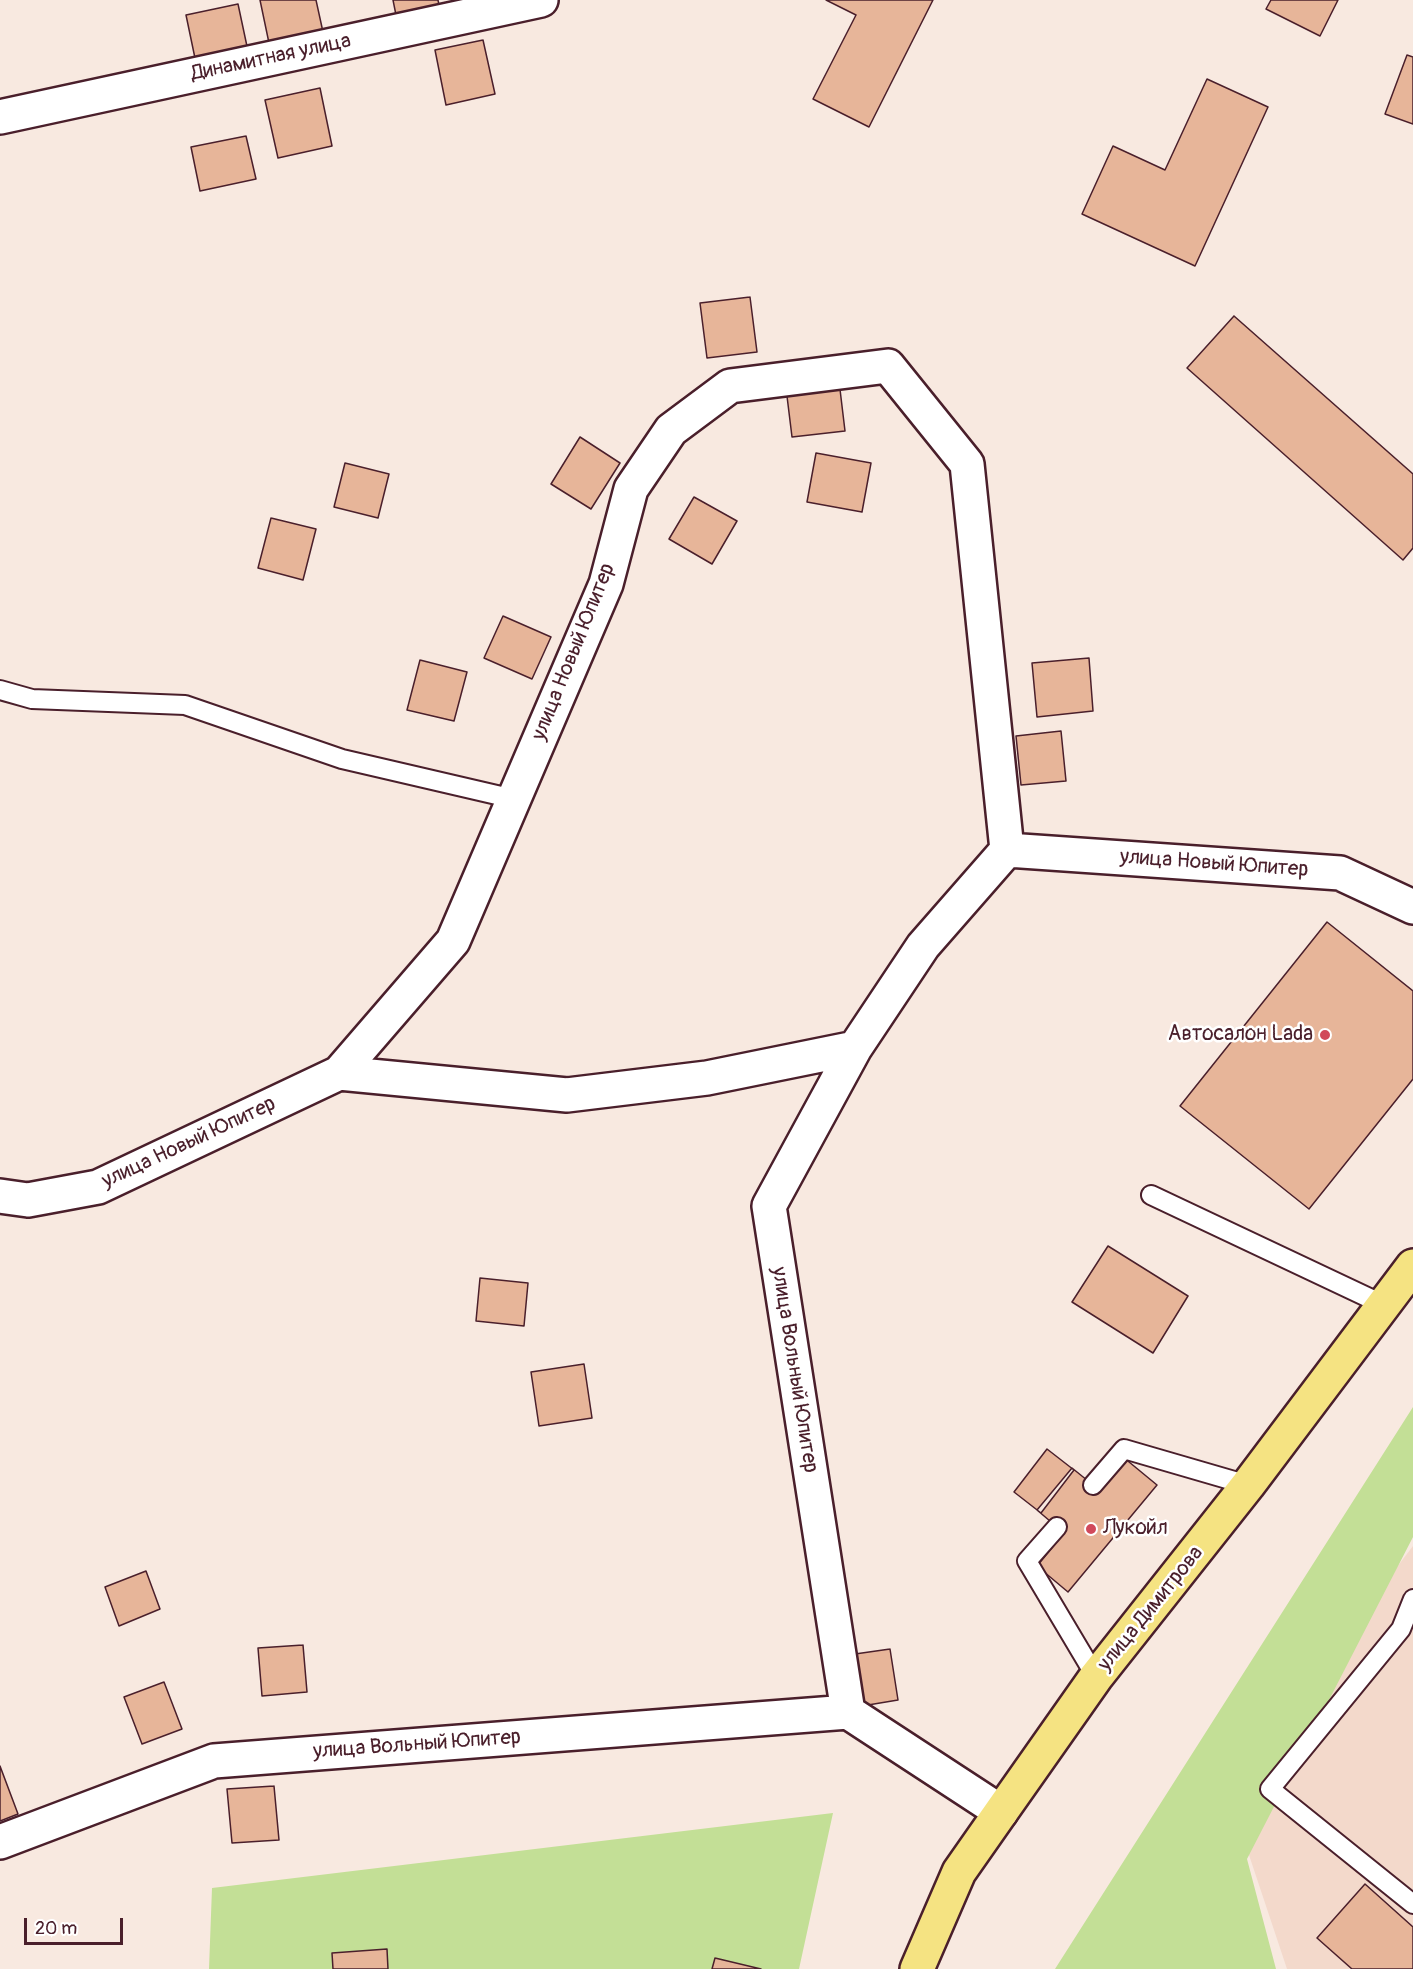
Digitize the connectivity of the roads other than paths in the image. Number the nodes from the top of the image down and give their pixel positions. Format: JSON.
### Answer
{"nodes":[{"id":1,"x":541,"y":0,"type":"edge"},
{"id":2,"x":0,"y":117,"type":"edge"},
{"id":3,"x":0,"y":690,"type":"edge"},
{"id":4,"x":514,"y":799,"type":"junction"},
{"id":5,"x":1007,"y":850,"type":"junction"},
{"id":6,"x":1413,"y":906,"type":"edge"},
{"id":7,"x":855,"y":1048,"type":"junction"},
{"id":8,"x":339,"y":1073,"type":"junction"},
{"id":9,"x":1151,"y":1195,"type":"dead end"},
{"id":10,"x":0,"y":1196,"type":"edge"},
{"id":11,"x":1413,"y":1266,"type":"edge"},
{"id":12,"x":1384,"y":1305,"type":"junction"},
{"id":13,"x":1093,"y":1485,"type":"dead end"},
{"id":14,"x":1248,"y":1485,"type":"junction"},
{"id":15,"x":1057,"y":1527,"type":"dead end"},
{"id":16,"x":1413,"y":1599,"type":"edge"},
{"id":17,"x":1096,"y":1677,"type":"junction"},
{"id":18,"x":848,"y":1712,"type":"junction"},
{"id":19,"x":1001,"y":1812,"type":"junction"},
{"id":20,"x":0,"y":1842,"type":"edge"},
{"id":21,"x":1413,"y":1904,"type":"edge"},
{"id":22,"x":917,"y":1969,"type":"edge"}],
"edges":[{"from":1,"to":2,"type":"street","name":"Динамитная улица"},
{"from":3,"to":4,"type":"lane"},
{"from":4,"to":5,"type":"street","name":"улица Новый Юпитер"},
{"from":4,"to":8,"type":"street","name":"улица Новый Юпитер"},
{"from":5,"to":6,"type":"street","name":"улица Новый Юпитер"},
{"from":5,"to":7,"type":"street"},
{"from":7,"to":8,"type":"street"},
{"from":7,"to":18,"type":"street","name":"улица Вольный Юпитер"},
{"from":8,"to":10,"type":"street","name":"улица Новый Юпитер"},
{"from":9,"to":12,"type":"lane"},
{"from":11,"to":12,"type":"main road","name":"улица Димитрова"},
{"from":12,"to":14,"type":"main road","name":"улица Димитрова"},
{"from":13,"to":14,"type":"lane"},
{"from":14,"to":17,"type":"main road","name":"улица Димитрова"},
{"from":15,"to":17,"type":"lane"},
{"from":16,"to":21,"type":"lane"},
{"from":17,"to":19,"type":"main road","name":"улица Димитрова"},
{"from":18,"to":19,"type":"street"},
{"from":18,"to":20,"type":"street","name":"улица Вольный Юпитер"},
{"from":19,"to":22,"type":"main road","name":"улица Димитрова"}]}
